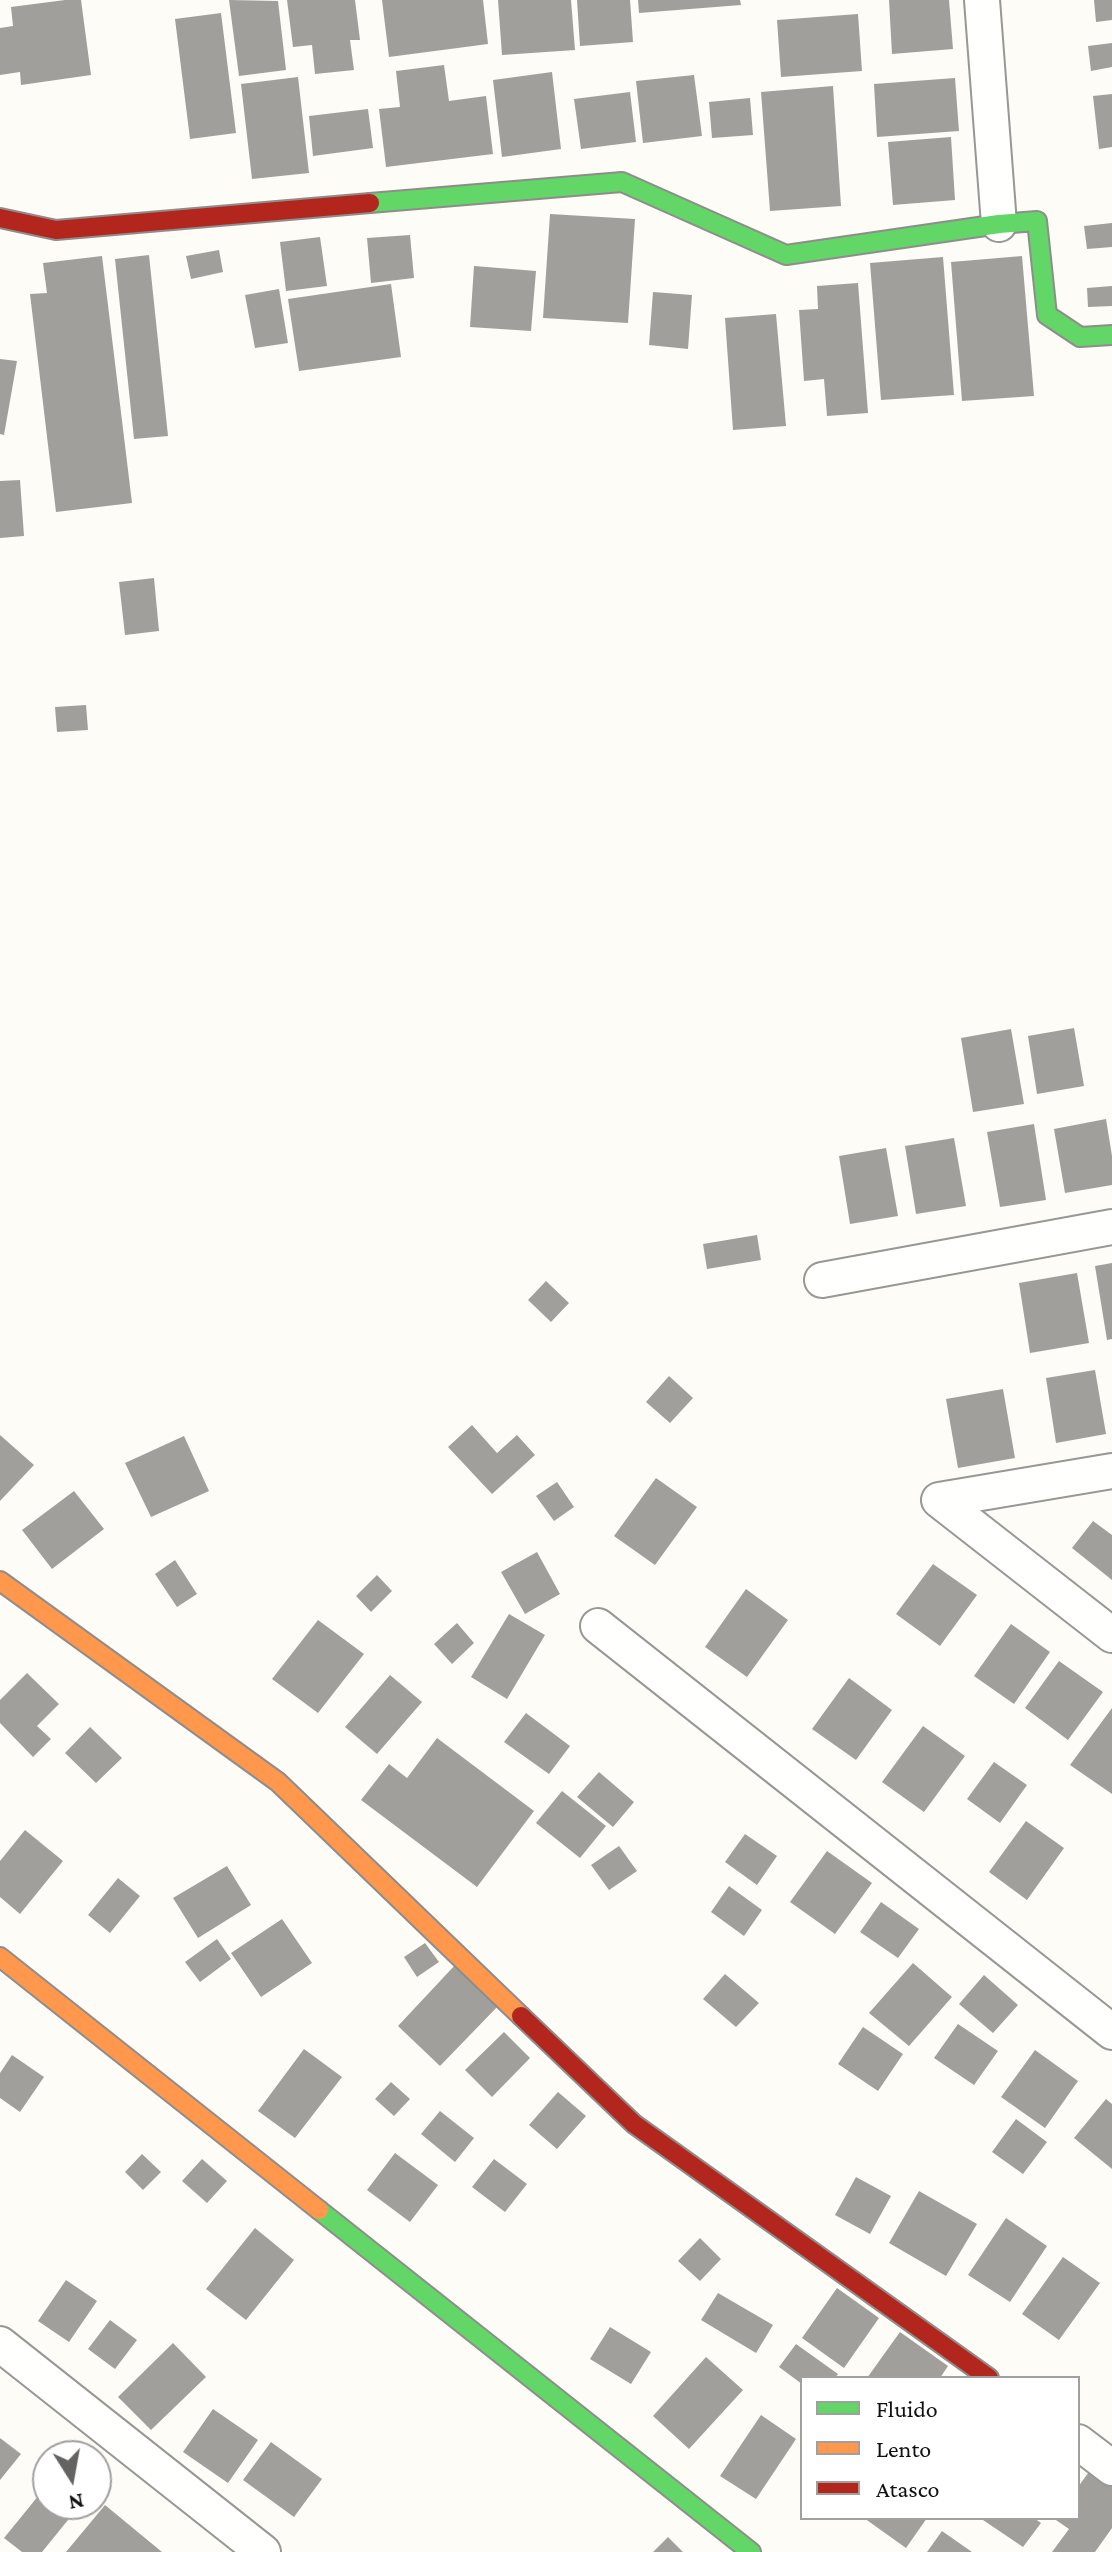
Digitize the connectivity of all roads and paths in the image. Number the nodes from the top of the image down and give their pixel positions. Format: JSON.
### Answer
{"nodes":[{"id":1,"x":982,"y":0,"type":"edge"},
{"id":2,"x":0,"y":218,"type":"edge"},
{"id":3,"x":999,"y":224,"type":"junction"},
{"id":4,"x":1112,"y":335,"type":"edge"},
{"id":5,"x":1112,"y":1227,"type":"edge"},
{"id":6,"x":822,"y":1280,"type":"dead end"},
{"id":7,"x":1112,"y":1471,"type":"edge"},
{"id":8,"x":0,"y":1581,"type":"edge"},
{"id":9,"x":598,"y":1626,"type":"dead end"},
{"id":10,"x":1112,"y":1635,"type":"edge"},
{"id":11,"x":0,"y":1957,"type":"edge"},
{"id":12,"x":1112,"y":2032,"type":"edge"},
{"id":13,"x":0,"y":2344,"type":"edge"},
{"id":14,"x":986,"y":2376,"type":"edge"},
{"id":15,"x":1080,"y":2444,"type":"edge"},
{"id":16,"x":1112,"y":2468,"type":"edge"},
{"id":17,"x":263,"y":2552,"type":"edge"},
{"id":18,"x":751,"y":2552,"type":"edge"}],
"edges":[{"from":1,"to":3,"type":"street"},
{"from":2,"to":3,"type":"street"},
{"from":3,"to":4,"type":"street"},
{"from":5,"to":6,"type":"street"},
{"from":7,"to":10,"type":"street"},
{"from":8,"to":14,"type":"street"},
{"from":9,"to":12,"type":"street"},
{"from":11,"to":18,"type":"street"},
{"from":13,"to":17,"type":"street"},
{"from":15,"to":16,"type":"street"}]}
